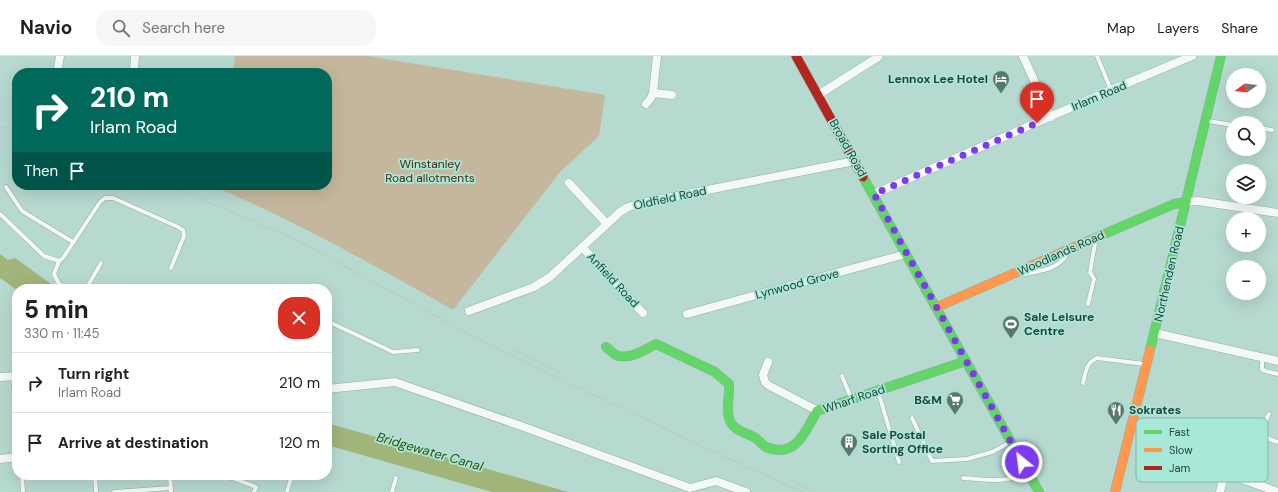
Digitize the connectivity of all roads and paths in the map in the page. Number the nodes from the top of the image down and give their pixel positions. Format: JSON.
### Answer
{"nodes":[{"id":1,"x":60,"y":56,"type":"edge"},
{"id":2,"x":135,"y":56,"type":"edge"},
{"id":3,"x":657,"y":56,"type":"edge"},
{"id":4,"x":796,"y":56,"type":"edge"},
{"id":5,"x":1023,"y":56,"type":"edge"},
{"id":6,"x":1096,"y":56,"type":"edge"},
{"id":7,"x":1192,"y":56,"type":"edge"},
{"id":8,"x":1221,"y":56,"type":"edge"},
{"id":9,"x":878,"y":57,"type":"dead end"},
{"id":10,"x":58,"y":68,"type":"edge"},
{"id":11,"x":134,"y":68,"type":"edge"},
{"id":12,"x":1111,"y":90,"type":"junction"},
{"id":13,"x":653,"y":93,"type":"junction"},
{"id":14,"x":672,"y":95,"type":"dead end"},
{"id":15,"x":818,"y":95,"type":"junction"},
{"id":16,"x":646,"y":104,"type":"dead end"},
{"id":17,"x":1050,"y":117,"type":"junction"},
{"id":18,"x":1205,"y":121,"type":"junction"},
{"id":19,"x":1226,"y":124,"type":"edge"},
{"id":20,"x":1266,"y":129,"type":"edge"},
{"id":21,"x":1272,"y":130,"type":"dead end"},
{"id":22,"x":855,"y":161,"type":"junction"},
{"id":23,"x":569,"y":183,"type":"dead end"},
{"id":24,"x":6,"y":187,"type":"dead end"},
{"id":25,"x":874,"y":194,"type":"junction"},
{"id":26,"x":1186,"y":202,"type":"junction"},
{"id":27,"x":1278,"y":213,"type":"edge"},
{"id":28,"x":0,"y":214,"type":"edge"},
{"id":29,"x":607,"y":224,"type":"junction"},
{"id":30,"x":1092,"y":239,"type":"junction"},
{"id":31,"x":73,"y":242,"type":"junction"},
{"id":32,"x":583,"y":248,"type":"junction"},
{"id":33,"x":906,"y":254,"type":"junction"},
{"id":34,"x":59,"y":260,"type":"junction"},
{"id":35,"x":101,"y":263,"type":"dead end"},
{"id":36,"x":171,"y":268,"type":"dead end"},
{"id":37,"x":60,"y":284,"type":"edge"},
{"id":38,"x":89,"y":284,"type":"edge"},
{"id":39,"x":1088,"y":304,"type":"dead end"},
{"id":40,"x":937,"y":307,"type":"junction"},
{"id":41,"x":469,"y":311,"type":"dead end"},
{"id":42,"x":643,"y":313,"type":"dead end"},
{"id":43,"x":687,"y":314,"type":"dead end"},
{"id":44,"x":332,"y":323,"type":"edge"},
{"id":45,"x":1155,"y":333,"type":"junction"},
{"id":46,"x":606,"y":347,"type":"dead end"},
{"id":47,"x":418,"y":350,"type":"dead end"},
{"id":48,"x":1262,"y":358,"type":"junction"},
{"id":49,"x":966,"y":361,"type":"junction"},
{"id":50,"x":1278,"y":361,"type":"edge"},
{"id":51,"x":768,"y":362,"type":"dead end"},
{"id":52,"x":1147,"y":364,"type":"junction"},
{"id":53,"x":1278,"y":374,"type":"edge"},
{"id":54,"x":0,"y":376,"type":"edge"},
{"id":55,"x":12,"y":376,"type":"edge"},
{"id":56,"x":842,"y":376,"type":"dead end"},
{"id":57,"x":1083,"y":383,"type":"dead end"},
{"id":58,"x":332,"y":388,"type":"edge"},
{"id":59,"x":877,"y":390,"type":"junction"},
{"id":60,"x":852,"y":399,"type":"junction"},
{"id":61,"x":818,"y":411,"type":"junction"},
{"id":62,"x":1269,"y":414,"type":"dead end"},
{"id":63,"x":912,"y":418,"type":"dead end"},
{"id":64,"x":1267,"y":418,"type":"edge"},
{"id":65,"x":1268,"y":437,"type":"edge"},
{"id":66,"x":1011,"y":442,"type":"junction"},
{"id":67,"x":1278,"y":442,"type":"edge"},
{"id":68,"x":12,"y":458,"type":"edge"},
{"id":69,"x":0,"y":459,"type":"edge"},
{"id":70,"x":899,"y":462,"type":"dead end"},
{"id":71,"x":1028,"y":471,"type":"junction"},
{"id":72,"x":396,"y":478,"type":"dead end"},
{"id":73,"x":963,"y":478,"type":"dead end"},
{"id":74,"x":22,"y":480,"type":"edge"},
{"id":75,"x":95,"y":480,"type":"edge"},
{"id":76,"x":170,"y":480,"type":"edge"},
{"id":77,"x":239,"y":480,"type":"edge"},
{"id":78,"x":291,"y":480,"type":"edge"},
{"id":79,"x":1223,"y":482,"type":"edge"},
{"id":80,"x":1249,"y":482,"type":"edge"},
{"id":81,"x":171,"y":490,"type":"edge"},
{"id":82,"x":23,"y":492,"type":"edge"},
{"id":83,"x":96,"y":492,"type":"edge"},
{"id":84,"x":114,"y":492,"type":"edge"},
{"id":85,"x":254,"y":492,"type":"edge"},
{"id":86,"x":287,"y":492,"type":"edge"},
{"id":87,"x":392,"y":492,"type":"edge"},
{"id":88,"x":746,"y":492,"type":"edge"},
{"id":89,"x":1039,"y":492,"type":"edge"},
{"id":90,"x":1115,"y":492,"type":"edge"},
{"id":91,"x":1220,"y":492,"type":"edge"},
{"id":92,"x":1278,"y":492,"type":"edge"}],
"edges":[{"from":1,"to":10,"type":"street"},
{"from":2,"to":11,"type":"street"},
{"from":3,"to":13,"type":"street"},
{"from":4,"to":15,"type":"street","name":"Broad Road"},
{"from":5,"to":17,"type":"street"},
{"from":6,"to":12,"type":"lane"},
{"from":7,"to":12,"type":"street","name":"Irlam Road"},
{"from":8,"to":18,"type":"street","name":"Northenden Road"},
{"from":9,"to":15,"type":"street"},
{"from":12,"to":17,"type":"street","name":"Irlam Road"},
{"from":13,"to":14,"type":"street"},
{"from":13,"to":16,"type":"street"},
{"from":15,"to":22,"type":"street","name":"Broad Road"},
{"from":17,"to":25,"type":"street","name":"Irlam Road"},
{"from":18,"to":19,"type":"lane"},
{"from":18,"to":26,"type":"street","name":"Northenden Road"},
{"from":20,"to":21,"type":"lane"},
{"from":22,"to":25,"type":"street","name":"Broad Road"},
{"from":22,"to":29,"type":"street","name":"Oldfield Road"},
{"from":23,"to":29,"type":"street"},
{"from":24,"to":31,"type":"lane"},
{"from":25,"to":33,"type":"street","name":"Broad Road"},
{"from":26,"to":27,"type":"street"},
{"from":26,"to":30,"type":"street","name":"Woodlands Road"},
{"from":26,"to":45,"type":"street","name":"Northenden Road"},
{"from":28,"to":34,"type":"lane"},
{"from":29,"to":32,"type":"street","name":"Oldfield Road"},
{"from":30,"to":39,"type":"lane"},
{"from":30,"to":40,"type":"street","name":"Woodlands Road"},
{"from":31,"to":34,"type":"lane"},
{"from":31,"to":36,"type":"lane"},
{"from":32,"to":41,"type":"street","name":"Oldfield Road"},
{"from":32,"to":42,"type":"street","name":"Anfield Road"},
{"from":33,"to":40,"type":"street","name":"Broad Road"},
{"from":33,"to":43,"type":"street","name":"Lynwood Grove"},
{"from":34,"to":37,"type":"lane"},
{"from":35,"to":38,"type":"lane"},
{"from":40,"to":49,"type":"street","name":"Broad Road"},
{"from":44,"to":47,"type":"lane"},
{"from":45,"to":48,"type":"street"},
{"from":45,"to":52,"type":"street","name":"Northenden Road"},
{"from":46,"to":61,"type":"street","name":"Wharf Road"},
{"from":48,"to":50,"type":"street"},
{"from":48,"to":53,"type":"lane"},
{"from":49,"to":59,"type":"street","name":"Wharf Road"},
{"from":49,"to":66,"type":"street","name":"Broad Road"},
{"from":51,"to":61,"type":"street"},
{"from":52,"to":57,"type":"lane"},
{"from":52,"to":90,"type":"street","name":"Northenden Road"},
{"from":54,"to":55,"type":"street"},
{"from":56,"to":60,"type":"lane"},
{"from":58,"to":88,"type":"street"},
{"from":59,"to":60,"type":"street","name":"Wharf Road"},
{"from":59,"to":70,"type":"lane"},
{"from":60,"to":61,"type":"street","name":"Wharf Road"},
{"from":62,"to":64,"type":"lane"},
{"from":63,"to":66,"type":"lane"},
{"from":65,"to":67,"type":"lane"},
{"from":66,"to":71,"type":"street","name":"Broad Road"},
{"from":68,"to":69,"type":"street"},
{"from":71,"to":73,"type":"lane"},
{"from":71,"to":89,"type":"street","name":"Broad Road"},
{"from":72,"to":87,"type":"lane"},
{"from":74,"to":82,"type":"lane"},
{"from":75,"to":83,"type":"lane"},
{"from":76,"to":81,"type":"lane"},
{"from":77,"to":85,"type":"lane"},
{"from":78,"to":86,"type":"lane"},
{"from":79,"to":91,"type":"street"},
{"from":80,"to":92,"type":"street"},
{"from":81,"to":84,"type":"lane"}]}
